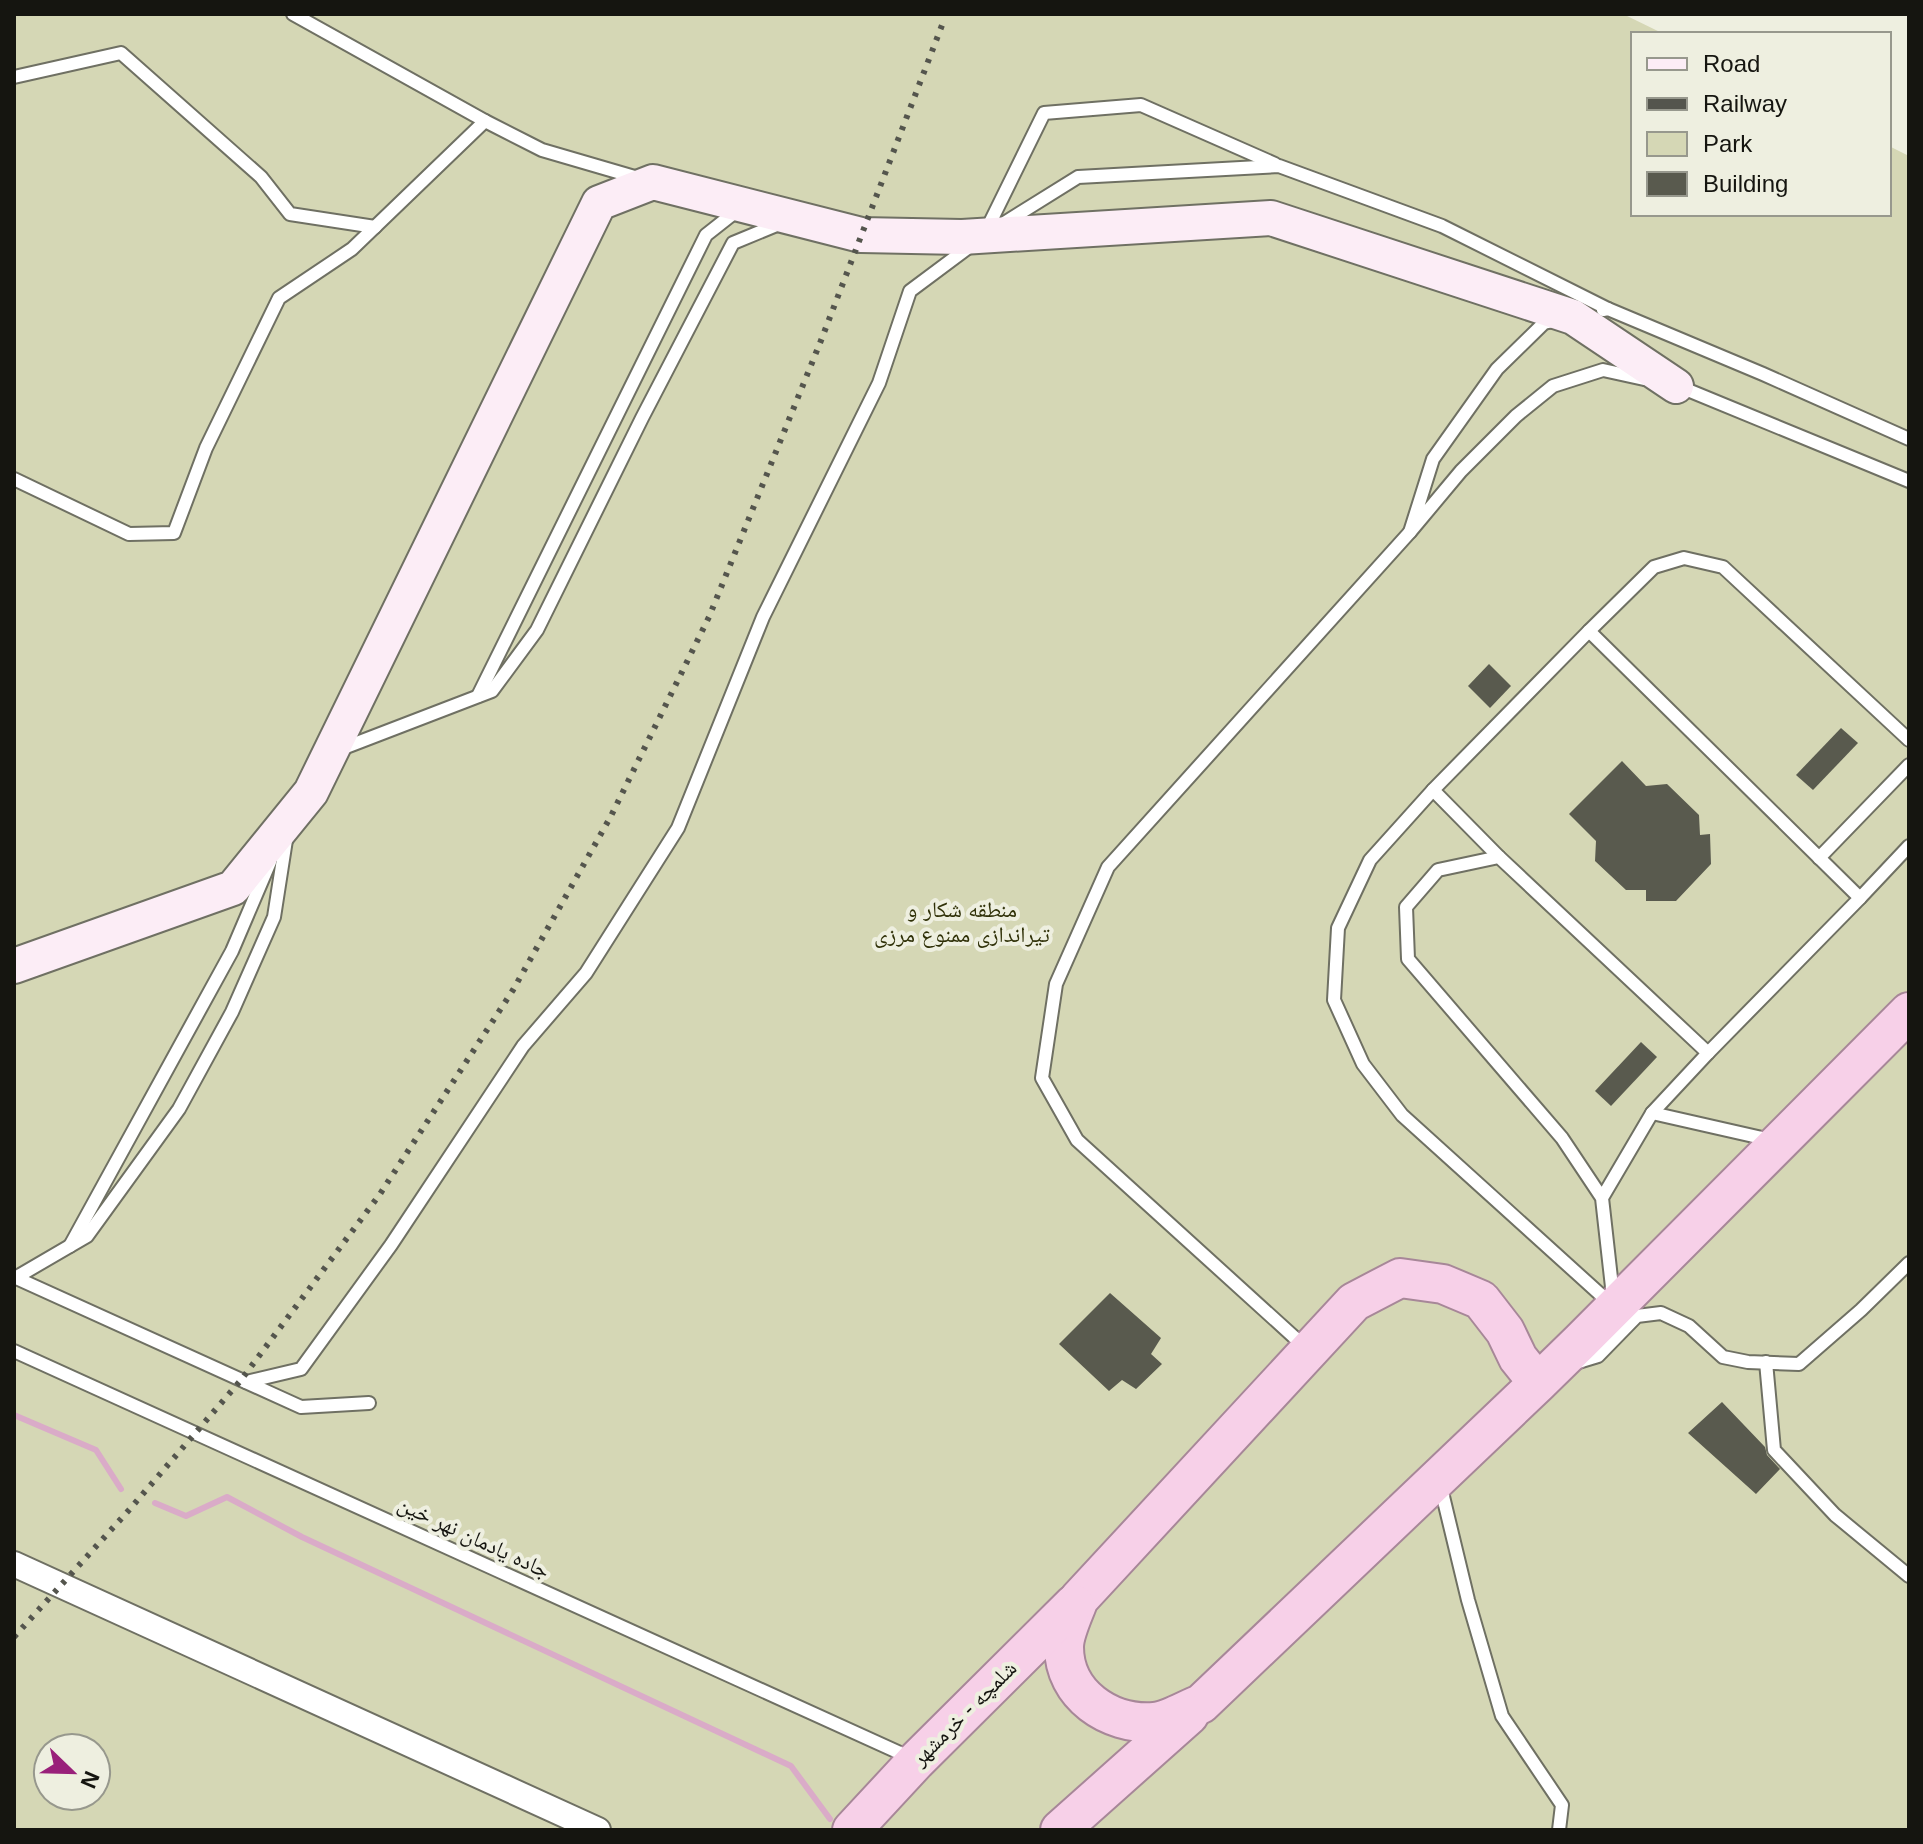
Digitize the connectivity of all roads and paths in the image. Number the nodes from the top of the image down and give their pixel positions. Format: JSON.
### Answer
{"nodes":[{"id":1,"x":293,"y":14,"type":"edge"},
{"id":2,"x":14,"y":77,"type":"edge"},
{"id":3,"x":485,"y":121,"type":"junction"},
{"id":4,"x":1279,"y":166,"type":"junction"},
{"id":5,"x":653,"y":182,"type":"junction"},
{"id":6,"x":744,"y":204,"type":"junction"},
{"id":7,"x":794,"y":217,"type":"junction"},
{"id":8,"x":375,"y":227,"type":"junction"},
{"id":9,"x":984,"y":236,"type":"junction"},
{"id":10,"x":1608,"y":309,"type":"junction"},
{"id":11,"x":1573,"y":317,"type":"junction"},
{"id":12,"x":1676,"y":386,"type":"junction"},
{"id":13,"x":1909,"y":439,"type":"edge"},
{"id":14,"x":14,"y":479,"type":"edge"},
{"id":15,"x":1909,"y":481,"type":"edge"},
{"id":16,"x":1410,"y":532,"type":"junction"},
{"id":17,"x":1589,"y":631,"type":"junction"},
{"id":18,"x":478,"y":696,"type":"junction"},
{"id":19,"x":1909,"y":740,"type":"edge"},
{"id":20,"x":330,"y":753,"type":"junction"},
{"id":21,"x":1909,"y":765,"type":"edge"},
{"id":22,"x":1433,"y":790,"type":"junction"},
{"id":23,"x":289,"y":819,"type":"junction"},
{"id":24,"x":1909,"y":846,"type":"edge"},
{"id":25,"x":1499,"y":857,"type":"junction"},
{"id":26,"x":1819,"y":858,"type":"junction"},
{"id":27,"x":1860,"y":898,"type":"junction"},
{"id":28,"x":14,"y":966,"type":"edge"},
{"id":29,"x":1909,"y":1012,"type":"edge"},
{"id":30,"x":1708,"y":1053,"type":"junction"},
{"id":31,"x":1652,"y":1113,"type":"junction"},
{"id":32,"x":1778,"y":1142,"type":"junction"},
{"id":33,"x":1602,"y":1198,"type":"junction"},
{"id":34,"x":69,"y":1247,"type":"junction"},
{"id":35,"x":1909,"y":1263,"type":"edge"},
{"id":36,"x":15,"y":1278,"type":"edge"},
{"id":37,"x":1614,"y":1307,"type":"junction"},
{"id":38,"x":1308,"y":1350,"type":"junction"},
{"id":39,"x":14,"y":1351,"type":"edge"},
{"id":40,"x":1766,"y":1362,"type":"junction"},
{"id":41,"x":1543,"y":1377,"type":"junction"},
{"id":42,"x":246,"y":1382,"type":"junction"},
{"id":43,"x":369,"y":1403,"type":"dead end"},
{"id":44,"x":1438,"y":1477,"type":"junction"},
{"id":45,"x":14,"y":1564,"type":"edge"},
{"id":46,"x":1909,"y":1576,"type":"edge"},
{"id":47,"x":1079,"y":1599,"type":"junction"},
{"id":48,"x":1201,"y":1704,"type":"junction"},
{"id":49,"x":916,"y":1761,"type":"junction"},
{"id":50,"x":598,"y":1830,"type":"edge"},
{"id":51,"x":852,"y":1830,"type":"edge"},
{"id":52,"x":1060,"y":1830,"type":"edge"},
{"id":53,"x":1559,"y":1830,"type":"edge"}],
"edges":[{"from":1,"to":3,"type":"lane"},
{"from":2,"to":8,"type":"lane"},
{"from":3,"to":5,"type":"lane"},
{"from":3,"to":8,"type":"lane"},
{"from":4,"to":9,"type":"lane"},
{"from":4,"to":9,"type":"lane"},
{"from":4,"to":10,"type":"lane"},
{"from":5,"to":6,"type":"main road"},
{"from":5,"to":20,"type":"main road"},
{"from":6,"to":7,"type":"main road"},
{"from":6,"to":18,"type":"lane"},
{"from":7,"to":9,"type":"main road"},
{"from":7,"to":18,"type":"lane"},
{"from":8,"to":14,"type":"lane"},
{"from":9,"to":11,"type":"main road"},
{"from":9,"to":42,"type":"lane"},
{"from":10,"to":11,"type":"lane"},
{"from":10,"to":13,"type":"lane"},
{"from":11,"to":12,"type":"main road"},
{"from":11,"to":16,"type":"lane"},
{"from":12,"to":15,"type":"lane"},
{"from":12,"to":16,"type":"lane"},
{"from":16,"to":38,"type":"lane"},
{"from":17,"to":19,"type":"lane"},
{"from":17,"to":22,"type":"lane"},
{"from":17,"to":26,"type":"lane"},
{"from":18,"to":20,"type":"lane"},
{"from":20,"to":23,"type":"main road"},
{"from":21,"to":26,"type":"lane"},
{"from":22,"to":25,"type":"lane"},
{"from":22,"to":37,"type":"lane"},
{"from":23,"to":28,"type":"main road"},
{"from":23,"to":34,"type":"lane"},
{"from":23,"to":34,"type":"lane"},
{"from":24,"to":27,"type":"lane"},
{"from":25,"to":30,"type":"lane"},
{"from":25,"to":33,"type":"lane"},
{"from":26,"to":27,"type":"lane"},
{"from":27,"to":30,"type":"lane"},
{"from":29,"to":32,"type":"highway"},
{"from":30,"to":31,"type":"lane"},
{"from":31,"to":32,"type":"lane"},
{"from":31,"to":33,"type":"lane"},
{"from":32,"to":37,"type":"highway"},
{"from":33,"to":37,"type":"lane"},
{"from":34,"to":36,"type":"lane"},
{"from":35,"to":40,"type":"lane"},
{"from":36,"to":42,"type":"lane"},
{"from":37,"to":41,"type":"highway"},
{"from":38,"to":41,"type":"highway","name":"شلمچه - خرمشهر"},
{"from":38,"to":47,"type":"highway","name":"شلمچه - خرمشهر"},
{"from":39,"to":49,"type":"lane","name":"جاده یادمان نهر خین"},
{"from":40,"to":41,"type":"lane"},
{"from":40,"to":46,"type":"lane"},
{"from":41,"to":44,"type":"highway"},
{"from":42,"to":43,"type":"lane"},
{"from":44,"to":48,"type":"highway"},
{"from":44,"to":53,"type":"lane"},
{"from":45,"to":50,"type":"street"},
{"from":47,"to":48,"type":"highway"},
{"from":47,"to":49,"type":"highway","name":"شلمچه - خرمشهر"},
{"from":48,"to":52,"type":"highway"},
{"from":49,"to":51,"type":"highway","name":"شلمچه - خرمشهر"}]}
